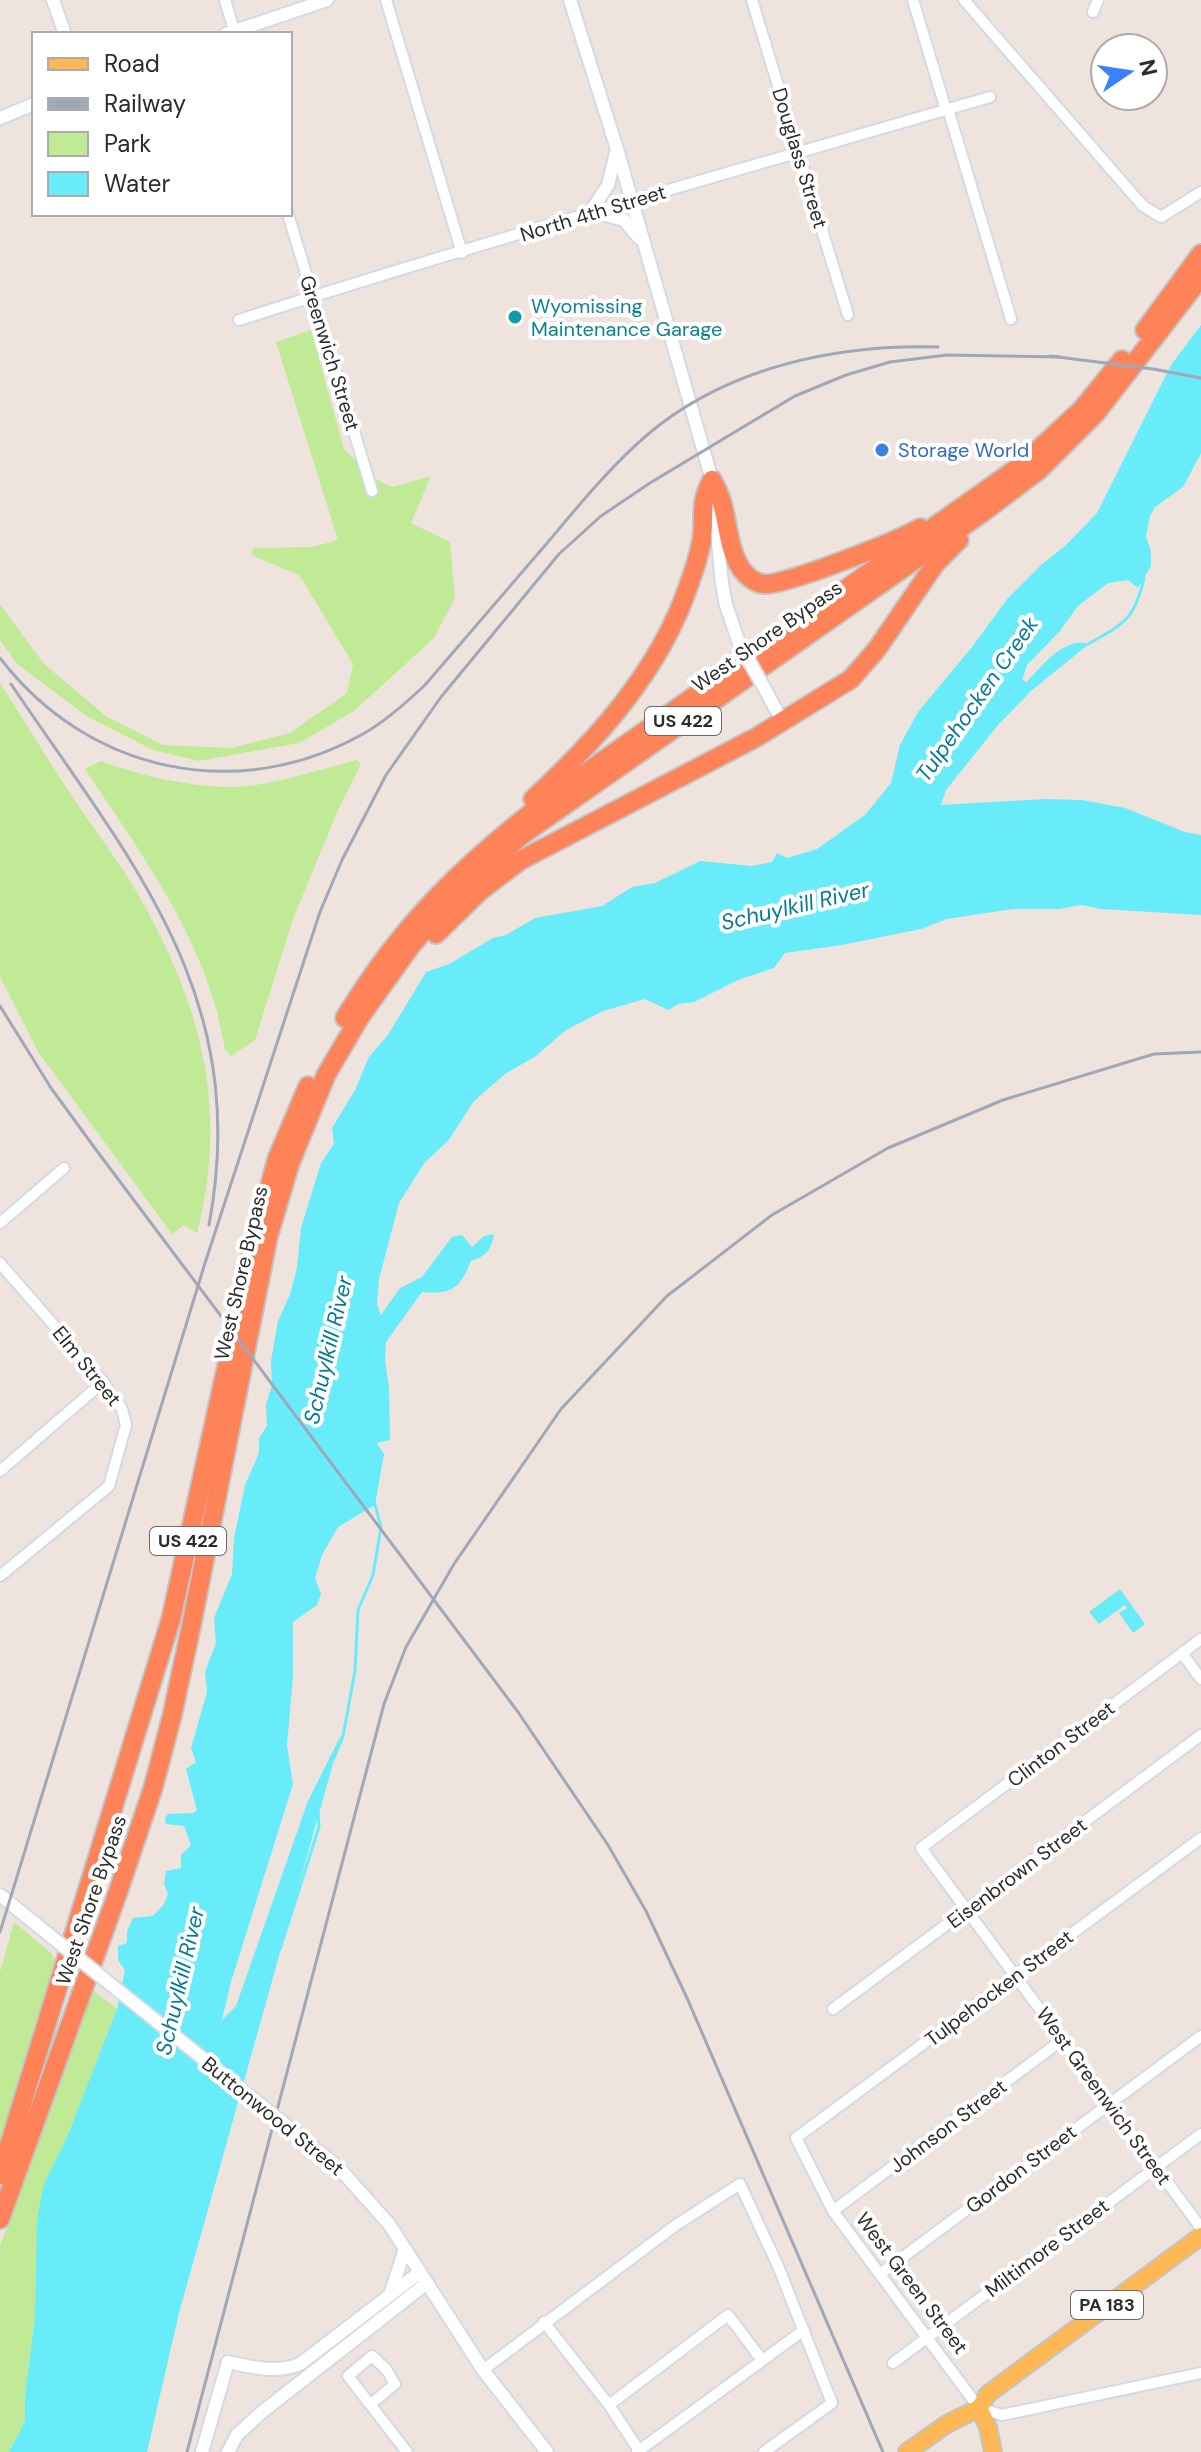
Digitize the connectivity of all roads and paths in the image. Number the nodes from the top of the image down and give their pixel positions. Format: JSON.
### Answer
{"nodes":[{"id":1,"x":53,"y":0,"type":"edge"},
{"id":2,"x":225,"y":0,"type":"edge"},
{"id":3,"x":327,"y":0,"type":"edge"},
{"id":4,"x":386,"y":0,"type":"edge"},
{"id":5,"x":570,"y":0,"type":"edge"},
{"id":6,"x":752,"y":0,"type":"edge"},
{"id":7,"x":913,"y":0,"type":"edge"},
{"id":8,"x":964,"y":0,"type":"edge"},
{"id":9,"x":1098,"y":0,"type":"edge"},
{"id":10,"x":1093,"y":12,"type":"dead end"},
{"id":11,"x":64,"y":32,"type":"edge"},
{"id":12,"x":232,"y":32,"type":"edge"},
{"id":13,"x":235,"y":32,"type":"edge"},
{"id":14,"x":990,"y":97,"type":"dead end"},
{"id":15,"x":32,"y":105,"type":"edge"},
{"id":16,"x":947,"y":110,"type":"junction"},
{"id":17,"x":0,"y":118,"type":"edge"},
{"id":18,"x":617,"y":149,"type":"junction"},
{"id":19,"x":799,"y":154,"type":"junction"},
{"id":20,"x":1201,"y":192,"type":"edge"},
{"id":21,"x":631,"y":200,"type":"junction"},
{"id":22,"x":591,"y":211,"type":"junction"},
{"id":23,"x":289,"y":216,"type":"edge"},
{"id":24,"x":644,"y":245,"type":"junction"},
{"id":25,"x":462,"y":253,"type":"junction"},
{"id":26,"x":1201,"y":254,"type":"edge"},
{"id":27,"x":1201,"y":278,"type":"edge"},
{"id":28,"x":313,"y":297,"type":"junction"},
{"id":29,"x":848,"y":315,"type":"dead end"},
{"id":30,"x":1011,"y":319,"type":"dead end"},
{"id":31,"x":239,"y":320,"type":"dead end"},
{"id":32,"x":1091,"y":418,"type":"junction"},
{"id":33,"x":1050,"y":439,"type":"junction"},
{"id":34,"x":712,"y":480,"type":"junction"},
{"id":35,"x":372,"y":491,"type":"dead end"},
{"id":36,"x":781,"y":719,"type":"junction"},
{"id":37,"x":409,"y":926,"type":"junction"},
{"id":38,"x":326,"y":1075,"type":"junction"},
{"id":39,"x":64,"y":1168,"type":"dead end"},
{"id":40,"x":0,"y":1223,"type":"edge"},
{"id":41,"x":0,"y":1263,"type":"edge"},
{"id":42,"x":103,"y":1382,"type":"junction"},
{"id":43,"x":0,"y":1471,"type":"edge"},
{"id":44,"x":0,"y":1576,"type":"edge"},
{"id":45,"x":1201,"y":1639,"type":"edge"},
{"id":46,"x":1182,"y":1653,"type":"junction"},
{"id":47,"x":1201,"y":1679,"type":"edge"},
{"id":48,"x":1201,"y":1735,"type":"edge"},
{"id":49,"x":1201,"y":1838,"type":"edge"},
{"id":50,"x":921,"y":1848,"type":"joint"},
{"id":51,"x":0,"y":1895,"type":"edge"},
{"id":52,"x":967,"y":1910,"type":"junction"},
{"id":53,"x":1015,"y":1976,"type":"junction"},
{"id":54,"x":833,"y":2009,"type":"dead end"},
{"id":55,"x":1201,"y":2036,"type":"edge"},
{"id":56,"x":1062,"y":2040,"type":"junction"},
{"id":57,"x":1109,"y":2104,"type":"junction"},
{"id":58,"x":1201,"y":2134,"type":"edge"},
{"id":59,"x":796,"y":2138,"type":"joint"},
{"id":60,"x":1156,"y":2167,"type":"junction"},
{"id":61,"x":0,"y":2175,"type":"edge"},
{"id":62,"x":833,"y":2211,"type":"junction"},
{"id":63,"x":0,"y":2219,"type":"edge"},
{"id":64,"x":1201,"y":2228,"type":"edge"},
{"id":65,"x":1201,"y":2236,"type":"edge"},
{"id":66,"x":405,"y":2249,"type":"junction"},
{"id":67,"x":880,"y":2274,"type":"junction"},
{"id":68,"x":424,"y":2277,"type":"junction"},
{"id":69,"x":438,"y":2298,"type":"junction"},
{"id":70,"x":396,"y":2299,"type":"junction"},
{"id":71,"x":544,"y":2322,"type":"junction"},
{"id":72,"x":804,"y":2330,"type":"junction"},
{"id":73,"x":926,"y":2337,"type":"junction"},
{"id":74,"x":762,"y":2360,"type":"junction"},
{"id":75,"x":893,"y":2363,"type":"dead end"},
{"id":76,"x":483,"y":2370,"type":"junction"},
{"id":77,"x":1201,"y":2373,"type":"edge"},
{"id":78,"x":371,"y":2404,"type":"junction"},
{"id":79,"x":609,"y":2405,"type":"junction"},
{"id":80,"x":979,"y":2408,"type":"junction"},
{"id":81,"x":202,"y":2452,"type":"edge"},
{"id":82,"x":228,"y":2452,"type":"edge"},
{"id":83,"x":407,"y":2452,"type":"edge"},
{"id":84,"x":547,"y":2452,"type":"edge"},
{"id":85,"x":639,"y":2452,"type":"edge"},
{"id":86,"x":764,"y":2452,"type":"edge"},
{"id":87,"x":907,"y":2452,"type":"edge"},
{"id":88,"x":993,"y":2452,"type":"edge"}],
"edges":[{"from":1,"to":11,"type":"street"},
{"from":2,"to":12,"type":"street"},
{"from":3,"to":13,"type":"street"},
{"from":4,"to":25,"type":"street"},
{"from":5,"to":18,"type":"street"},
{"from":6,"to":19,"type":"street","name":"Douglass Street"},
{"from":7,"to":16,"type":"street"},
{"from":8,"to":20,"type":"street"},
{"from":9,"to":10,"type":"street"},
{"from":14,"to":16,"type":"street","name":"North 4th Street"},
{"from":15,"to":17,"type":"street"},
{"from":16,"to":19,"type":"street","name":"North 4th Street"},
{"from":16,"to":30,"type":"street"},
{"from":18,"to":21,"type":"street"},
{"from":18,"to":22,"type":"street"},
{"from":19,"to":21,"type":"street","name":"North 4th Street"},
{"from":19,"to":29,"type":"street","name":"Douglass Street"},
{"from":21,"to":22,"type":"street","name":"North 4th Street"},
{"from":21,"to":24,"type":"street"},
{"from":22,"to":24,"type":"street"},
{"from":22,"to":25,"type":"street","name":"North 4th Street"},
{"from":23,"to":28,"type":"street","name":"Greenwich Street"},
{"from":24,"to":34,"type":"street"},
{"from":25,"to":28,"type":"street","name":"North 4th Street"},
{"from":26,"to":33,"type":"highway","name":"West Shore Bypass","number":"US 422"},
{"from":27,"to":32,"type":"highway","name":"West Shore Bypass","number":"US 422"},
{"from":28,"to":31,"type":"street","name":"North 4th Street"},
{"from":28,"to":35,"type":"street","name":"Greenwich Street"},
{"from":32,"to":36,"type":"highway"},
{"from":32,"to":38,"type":"highway","name":"West Shore Bypass","number":"US 422"},
{"from":33,"to":34,"type":"highway"},
{"from":33,"to":37,"type":"highway","name":"West Shore Bypass","number":"US 422"},
{"from":34,"to":36,"type":"street","bridge":true},
{"from":34,"to":37,"type":"highway"},
{"from":36,"to":38,"type":"highway"},
{"from":37,"to":61,"type":"highway","name":"West Shore Bypass","number":"US 422"},
{"from":38,"to":63,"type":"highway","name":"West Shore Bypass","number":"US 422"},
{"from":39,"to":40,"type":"street"},
{"from":41,"to":42,"type":"street","name":"Elm Street"},
{"from":42,"to":43,"type":"street"},
{"from":42,"to":44,"type":"street","name":"Elm Street"},
{"from":45,"to":46,"type":"street","name":"Clinton Street"},
{"from":46,"to":47,"type":"street"},
{"from":46,"to":50,"type":"street","name":"Clinton Street"},
{"from":48,"to":52,"type":"street","name":"Eisenbrown Street"},
{"from":49,"to":53,"type":"street","name":"Tulpehocken Street"},
{"from":50,"to":52,"type":"street","name":"West Greenwich Street"},
{"from":51,"to":66,"type":"street","name":"Buttonwood Street","bridge":true},
{"from":52,"to":53,"type":"street","name":"West Greenwich Street"},
{"from":52,"to":54,"type":"street","name":"Eisenbrown Street"},
{"from":53,"to":56,"type":"street","name":"West Greenwich Street"},
{"from":53,"to":59,"type":"street","name":"Tulpehocken Street"},
{"from":55,"to":57,"type":"street","name":"Gordon Street"},
{"from":56,"to":57,"type":"street","name":"West Greenwich Street"},
{"from":56,"to":62,"type":"street","name":"Johnson Street"},
{"from":57,"to":60,"type":"street","name":"West Greenwich Street"},
{"from":57,"to":67,"type":"street","name":"Gordon Street"},
{"from":58,"to":60,"type":"street","name":"Miltimore Street"},
{"from":59,"to":62,"type":"street","name":"West Green Street"},
{"from":60,"to":64,"type":"street","name":"West Greenwich Street"},
{"from":60,"to":73,"type":"street","name":"Miltimore Street"},
{"from":62,"to":67,"type":"street","name":"West Green Street"},
{"from":65,"to":80,"type":"main road","number":"PA 183"},
{"from":66,"to":68,"type":"street","name":"Buttonwood Street"},
{"from":66,"to":70,"type":"street"},
{"from":67,"to":73,"type":"street","name":"West Green Street"},
{"from":68,"to":69,"type":"street","name":"Buttonwood Street"},
{"from":68,"to":70,"type":"street"},
{"from":69,"to":70,"type":"street"},
{"from":69,"to":76,"type":"street","name":"Buttonwood Street"},
{"from":70,"to":81,"type":"street"},
{"from":70,"to":82,"type":"street"},
{"from":71,"to":72,"type":"street"},
{"from":71,"to":76,"type":"street"},
{"from":71,"to":79,"type":"street"},
{"from":72,"to":74,"type":"street"},
{"from":72,"to":86,"type":"street"},
{"from":73,"to":75,"type":"street","name":"Miltimore Street"},
{"from":73,"to":80,"type":"street","name":"West Green Street"},
{"from":74,"to":79,"type":"street"},
{"from":74,"to":85,"type":"street"},
{"from":76,"to":84,"type":"street","name":"Buttonwood Street"},
{"from":77,"to":80,"type":"street"},
{"from":78,"to":78,"type":"street"},
{"from":78,"to":83,"type":"street"},
{"from":79,"to":85,"type":"street"},
{"from":80,"to":87,"type":"main road","number":"PA 183"},
{"from":80,"to":88,"type":"main road","name":"West Green Street"}]}
